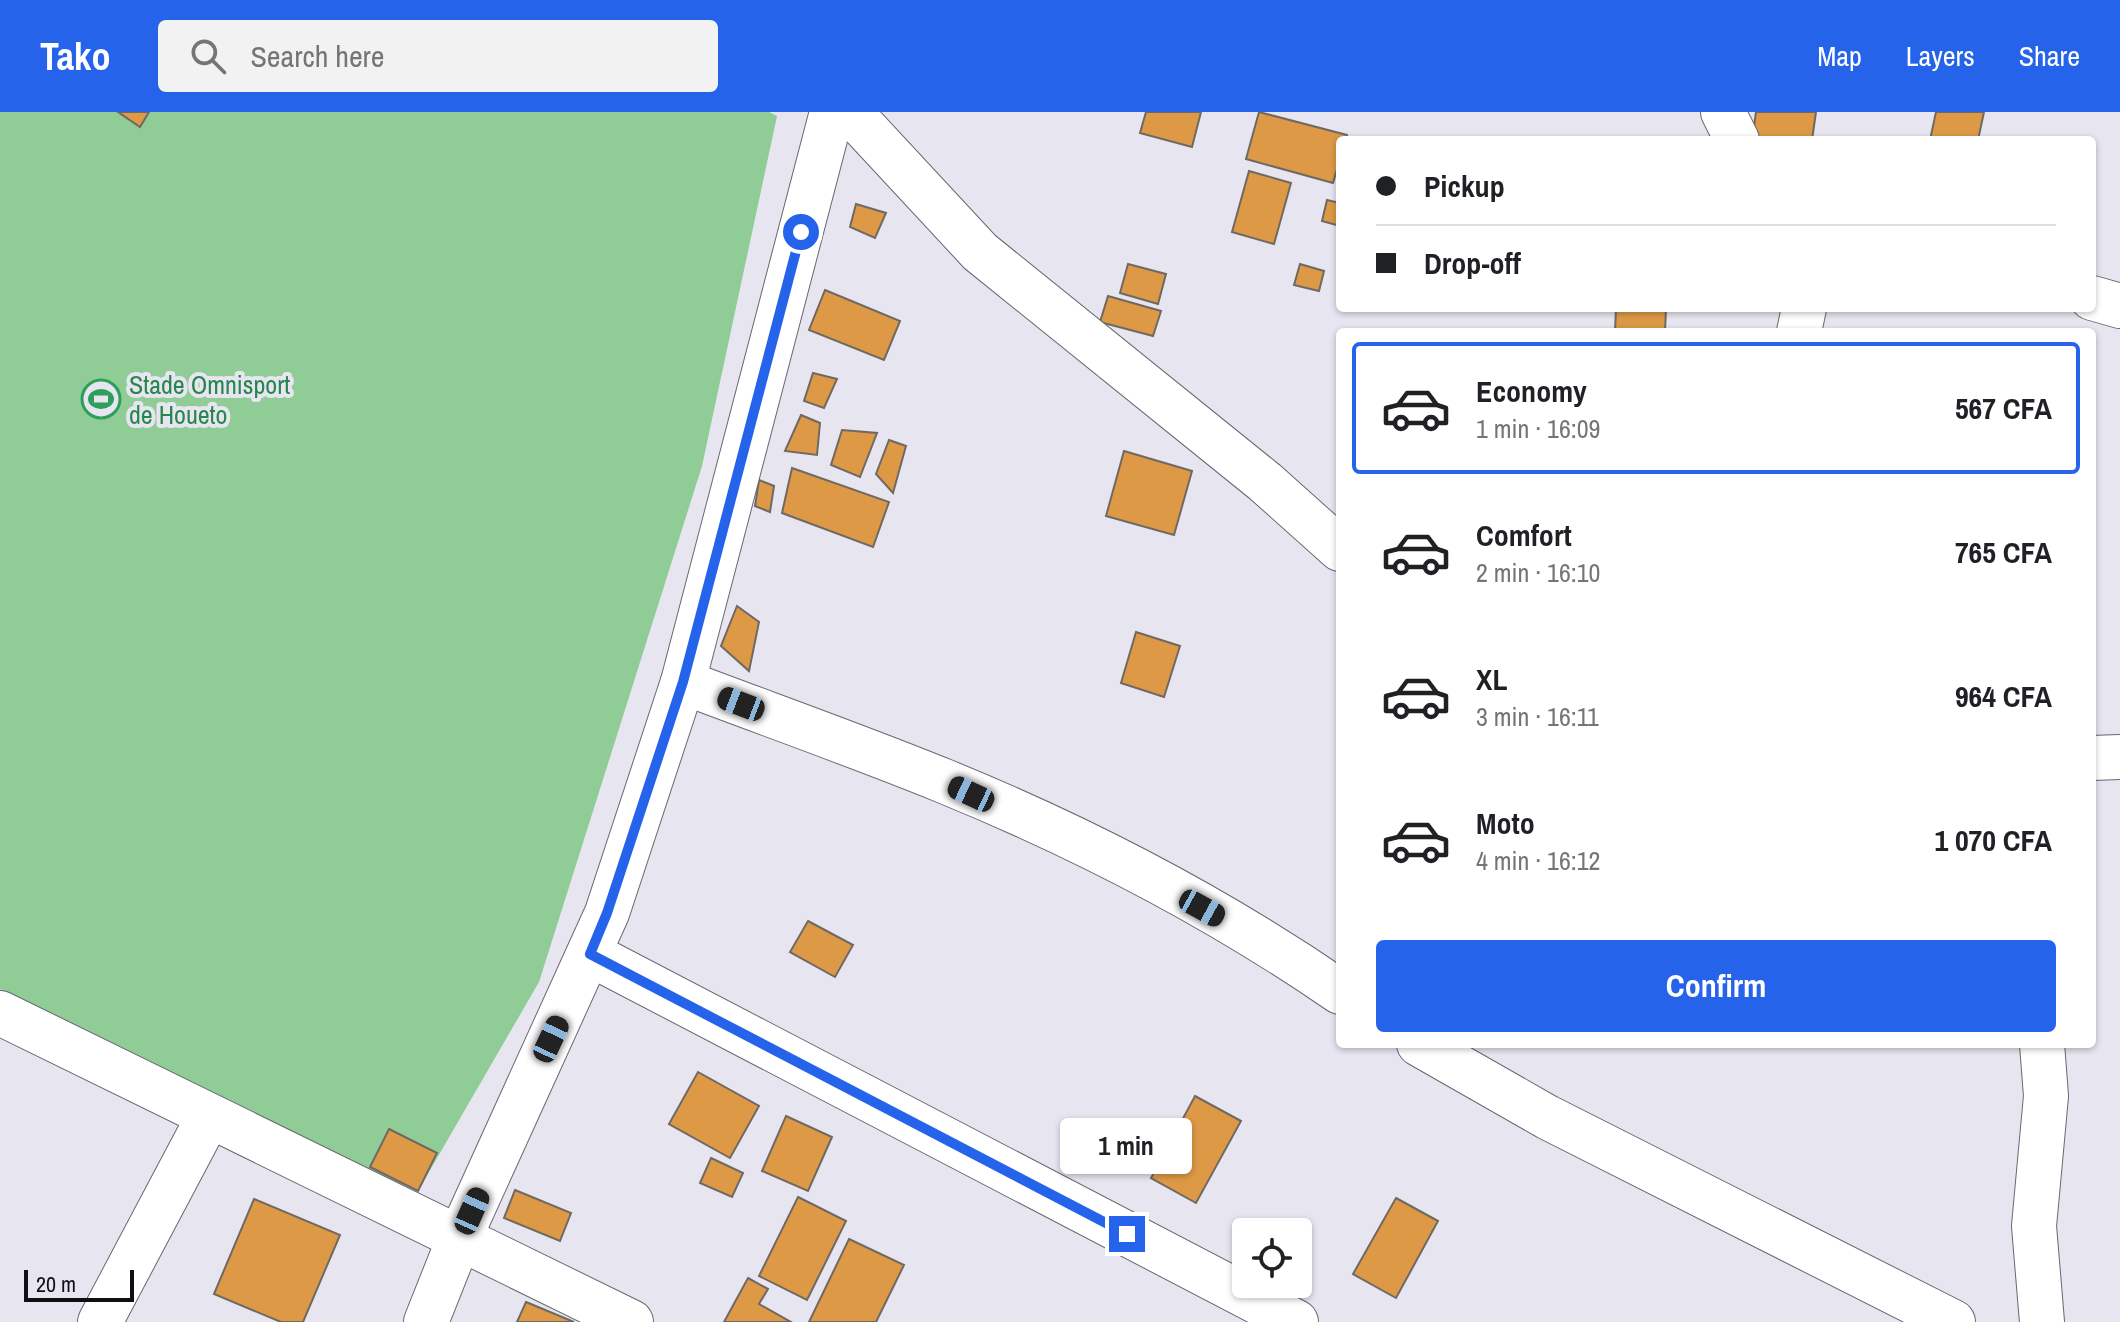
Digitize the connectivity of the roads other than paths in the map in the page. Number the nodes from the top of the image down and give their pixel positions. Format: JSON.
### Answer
{"nodes":[{"id":1,"x":832,"y":112,"type":"edge"},
{"id":2,"x":850,"y":112,"type":"edge"},
{"id":3,"x":1723,"y":112,"type":"edge"},
{"id":4,"x":1735,"y":136,"type":"edge"},
{"id":5,"x":2096,"y":299,"type":"edge"},
{"id":6,"x":2120,"y":306,"type":"edge"},
{"id":7,"x":1336,"y":545,"type":"edge"},
{"id":8,"x":683,"y":682,"type":"junction"},
{"id":9,"x":2120,"y":757,"type":"edge"},
{"id":10,"x":2096,"y":758,"type":"edge"},
{"id":11,"x":590,"y":954,"type":"junction"},
{"id":12,"x":1336,"y":989,"type":"edge"},
{"id":13,"x":0,"y":1013,"type":"edge"},
{"id":14,"x":1426,"y":1048,"type":"edge"},
{"id":15,"x":2042,"y":1048,"type":"edge"},
{"id":16,"x":209,"y":1116,"type":"junction"},
{"id":17,"x":459,"y":1239,"type":"junction"},
{"id":18,"x":100,"y":1322,"type":"edge"},
{"id":19,"x":426,"y":1322,"type":"edge"},
{"id":20,"x":631,"y":1322,"type":"edge"},
{"id":21,"x":1296,"y":1322,"type":"edge"},
{"id":22,"x":1953,"y":1322,"type":"edge"},
{"id":23,"x":2042,"y":1322,"type":"edge"}],
"edges":[{"from":1,"to":8,"type":"street"},
{"from":2,"to":7,"type":"street"},
{"from":3,"to":4,"type":"street"},
{"from":5,"to":6,"type":"street"},
{"from":8,"to":11,"type":"street"},
{"from":8,"to":12,"type":"street"},
{"from":9,"to":10,"type":"street"},
{"from":11,"to":17,"type":"street"},
{"from":11,"to":21,"type":"street"},
{"from":13,"to":16,"type":"street"},
{"from":14,"to":22,"type":"street"},
{"from":15,"to":23,"type":"street"},
{"from":16,"to":17,"type":"street"},
{"from":16,"to":18,"type":"street"},
{"from":17,"to":19,"type":"street"},
{"from":17,"to":20,"type":"street"}]}
